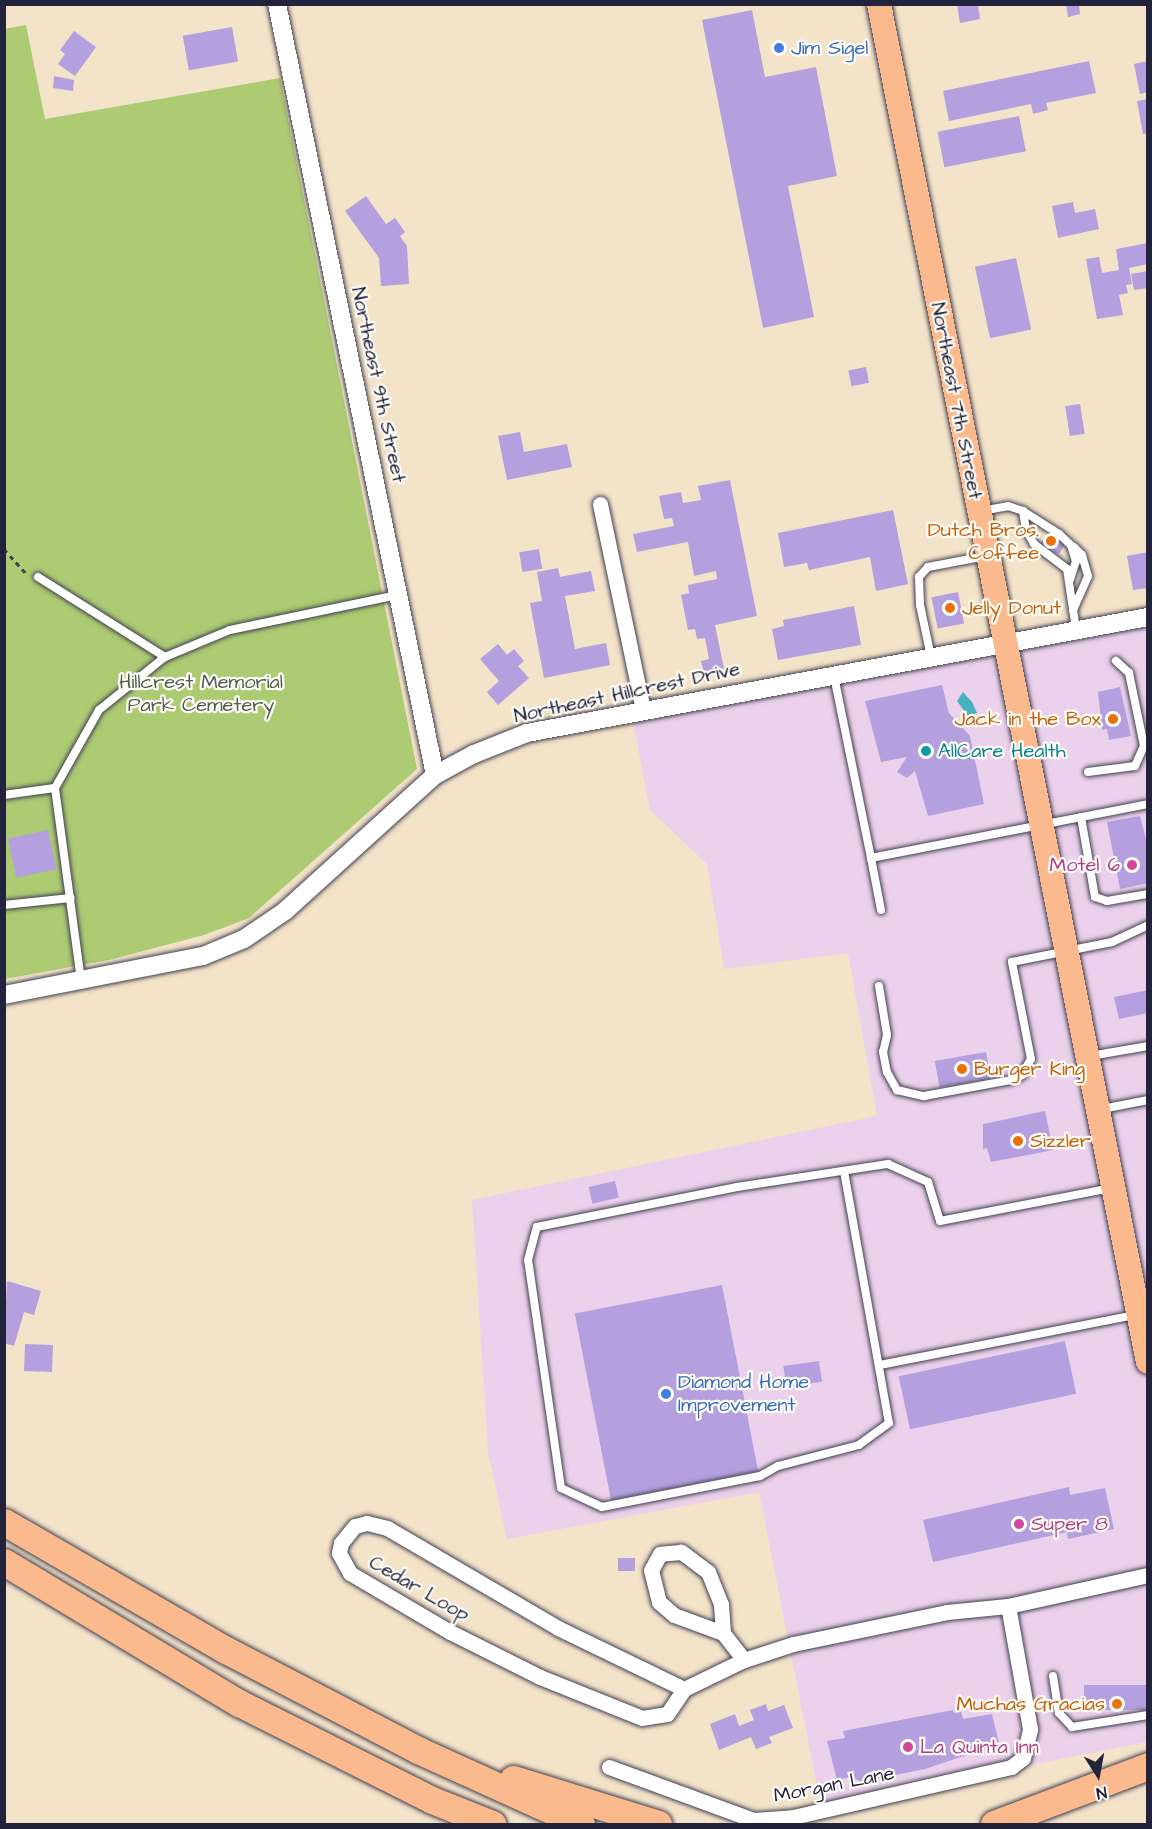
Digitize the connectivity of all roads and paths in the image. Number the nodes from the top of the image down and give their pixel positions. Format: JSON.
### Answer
{"nodes":[{"id":1,"x":277,"y":4,"type":"edge"},
{"id":2,"x":879,"y":4,"type":"edge"},
{"id":3,"x":600,"y":504,"type":"dead end"},
{"id":4,"x":1023,"y":511,"type":"junction"},
{"id":5,"x":978,"y":512,"type":"junction"},
{"id":6,"x":1071,"y":545,"type":"junction"},
{"id":7,"x":4,"y":549,"type":"edge"},
{"id":8,"x":987,"y":556,"type":"junction"},
{"id":9,"x":38,"y":577,"type":"joint"},
{"id":10,"x":1070,"y":580,"type":"junction"},
{"id":11,"x":398,"y":595,"type":"junction"},
{"id":12,"x":1073,"y":610,"type":"junction"},
{"id":13,"x":1148,"y":617,"type":"edge"},
{"id":14,"x":1076,"y":631,"type":"junction"},
{"id":15,"x":1005,"y":644,"type":"junction"},
{"id":16,"x":165,"y":657,"type":"junction"},
{"id":17,"x":931,"y":657,"type":"junction"},
{"id":18,"x":1116,"y":661,"type":"dead end"},
{"id":19,"x":834,"y":675,"type":"junction"},
{"id":20,"x":643,"y":710,"type":"junction"},
{"id":21,"x":1088,"y":772,"type":"dead end"},
{"id":22,"x":435,"y":775,"type":"junction"},
{"id":23,"x":55,"y":788,"type":"junction"},
{"id":24,"x":4,"y":795,"type":"edge"},
{"id":25,"x":1148,"y":804,"type":"edge"},
{"id":26,"x":1081,"y":817,"type":"junction"},
{"id":27,"x":1041,"y":825,"type":"junction"},
{"id":28,"x":871,"y":858,"type":"junction"},
{"id":29,"x":1148,"y":894,"type":"edge"},
{"id":30,"x":71,"y":898,"type":"junction"},
{"id":31,"x":4,"y":905,"type":"edge"},
{"id":32,"x":881,"y":910,"type":"dead end"},
{"id":33,"x":1148,"y":925,"type":"edge"},
{"id":34,"x":1066,"y":950,"type":"junction"},
{"id":35,"x":81,"y":980,"type":"junction"},
{"id":36,"x":879,"y":986,"type":"dead end"},
{"id":37,"x":4,"y":995,"type":"edge"},
{"id":38,"x":1148,"y":1046,"type":"edge"},
{"id":39,"x":1087,"y":1057,"type":"junction"},
{"id":40,"x":1148,"y":1100,"type":"edge"},
{"id":41,"x":1097,"y":1110,"type":"junction"},
{"id":42,"x":844,"y":1171,"type":"junction"},
{"id":43,"x":1113,"y":1188,"type":"junction"},
{"id":44,"x":1138,"y":1314,"type":"junction"},
{"id":45,"x":1148,"y":1362,"type":"edge"},
{"id":46,"x":880,"y":1365,"type":"junction"},
{"id":47,"x":4,"y":1522,"type":"edge"},
{"id":48,"x":4,"y":1562,"type":"edge"},
{"id":49,"x":1148,"y":1575,"type":"edge"},
{"id":50,"x":1008,"y":1606,"type":"junction"},
{"id":51,"x":723,"y":1633,"type":"junction"},
{"id":52,"x":744,"y":1660,"type":"junction"},
{"id":53,"x":1053,"y":1676,"type":"dead end"},
{"id":54,"x":684,"y":1689,"type":"junction"},
{"id":55,"x":1148,"y":1715,"type":"edge"},
{"id":56,"x":418,"y":1750,"type":"junction"},
{"id":57,"x":1148,"y":1766,"type":"edge"},
{"id":58,"x":609,"y":1767,"type":"dead end"},
{"id":59,"x":492,"y":1824,"type":"edge"},
{"id":60,"x":581,"y":1824,"type":"edge"},
{"id":61,"x":658,"y":1824,"type":"edge"},
{"id":62,"x":994,"y":1824,"type":"edge"}],
"edges":[{"from":1,"to":11,"type":"street","name":"Northeast 9th Street"},
{"from":2,"to":5,"type":"highway","name":"Northeast 7th Street"},
{"from":3,"to":20,"type":"street"},
{"from":4,"to":5,"type":"lane"},
{"from":4,"to":6,"type":"lane"},
{"from":4,"to":10,"type":"lane"},
{"from":5,"to":8,"type":"highway","name":"Northeast 7th Street"},
{"from":6,"to":10,"type":"lane"},
{"from":6,"to":12,"type":"lane"},
{"from":7,"to":9,"type":"path"},
{"from":8,"to":15,"type":"highway","name":"Northeast 7th Street"},
{"from":8,"to":17,"type":"lane"},
{"from":9,"to":16,"type":"lane"},
{"from":10,"to":12,"type":"lane"},
{"from":11,"to":16,"type":"lane"},
{"from":11,"to":22,"type":"street","name":"Northeast 9th Street"},
{"from":12,"to":14,"type":"lane"},
{"from":13,"to":14,"type":"street","name":"Northeast Hillcrest Drive"},
{"from":14,"to":15,"type":"street","name":"Northeast Hillcrest Drive"},
{"from":15,"to":17,"type":"street","name":"Northeast Hillcrest Drive"},
{"from":15,"to":27,"type":"highway","name":"Northeast 7th Street"},
{"from":16,"to":23,"type":"lane"},
{"from":17,"to":19,"type":"street","name":"Northeast Hillcrest Drive"},
{"from":18,"to":21,"type":"lane"},
{"from":19,"to":20,"type":"street","name":"Northeast Hillcrest Drive"},
{"from":19,"to":28,"type":"lane"},
{"from":20,"to":22,"type":"street","name":"Northeast Hillcrest Drive"},
{"from":22,"to":35,"type":"street","name":"Northeast Hillcrest Drive"},
{"from":23,"to":24,"type":"lane"},
{"from":23,"to":30,"type":"lane"},
{"from":25,"to":26,"type":"lane"},
{"from":26,"to":27,"type":"lane"},
{"from":26,"to":29,"type":"lane"},
{"from":27,"to":28,"type":"lane"},
{"from":27,"to":34,"type":"highway","name":"Northeast 7th Street"},
{"from":28,"to":32,"type":"lane"},
{"from":30,"to":31,"type":"lane"},
{"from":30,"to":35,"type":"lane"},
{"from":33,"to":34,"type":"lane"},
{"from":34,"to":36,"type":"lane"},
{"from":34,"to":39,"type":"highway","name":"Northeast 7th Street"},
{"from":35,"to":37,"type":"street","name":"Northeast Hillcrest Drive"},
{"from":38,"to":39,"type":"lane"},
{"from":39,"to":41,"type":"highway","name":"Northeast 7th Street"},
{"from":40,"to":41,"type":"lane"},
{"from":41,"to":43,"type":"highway","name":"Northeast 7th Street"},
{"from":42,"to":43,"type":"lane"},
{"from":42,"to":46,"type":"lane"},
{"from":42,"to":46,"type":"lane"},
{"from":43,"to":44,"type":"highway","name":"Northeast 7th Street"},
{"from":44,"to":45,"type":"highway","name":"Northeast 7th Street"},
{"from":44,"to":46,"type":"lane"},
{"from":47,"to":56,"type":"highway"},
{"from":48,"to":59,"type":"highway"},
{"from":49,"to":50,"type":"street"},
{"from":50,"to":52,"type":"street"},
{"from":50,"to":58,"type":"street","name":"Morgan Lane"},
{"from":51,"to":51,"type":"street"},
{"from":51,"to":52,"type":"street"},
{"from":52,"to":54,"type":"street"},
{"from":53,"to":55,"type":"lane"},
{"from":54,"to":54,"type":"street","name":"Cedar Loop"},
{"from":56,"to":60,"type":"highway"},
{"from":56,"to":61,"type":"highway"},
{"from":57,"to":62,"type":"highway"}]}
